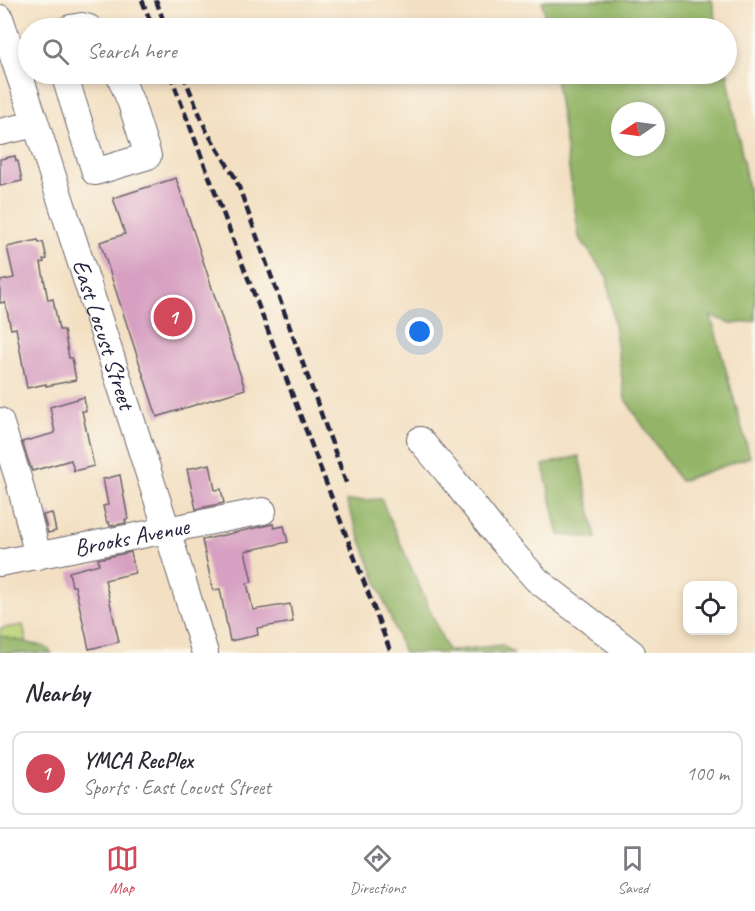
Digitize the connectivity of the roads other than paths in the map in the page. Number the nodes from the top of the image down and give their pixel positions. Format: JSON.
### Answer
{"nodes":[{"id":1,"x":2,"y":23,"type":"edge"},
{"id":2,"x":18,"y":29,"type":"edge"},
{"id":3,"x":18,"y":71,"type":"edge"},
{"id":4,"x":23,"y":84,"type":"edge"},
{"id":5,"x":67,"y":84,"type":"edge"},
{"id":6,"x":123,"y":84,"type":"edge"},
{"id":7,"x":36,"y":124,"type":"junction"},
{"id":8,"x":0,"y":132,"type":"edge"},
{"id":9,"x":86,"y":143,"type":"junction"},
{"id":10,"x":46,"y":155,"type":"junction"},
{"id":11,"x":0,"y":422,"type":"edge"},
{"id":12,"x":420,"y":440,"type":"dead end"},
{"id":13,"x":262,"y":511,"type":"dead end"},
{"id":14,"x":167,"y":530,"type":"junction"},
{"id":15,"x":38,"y":556,"type":"junction"},
{"id":16,"x":0,"y":563,"type":"edge"},
{"id":17,"x":205,"y":653,"type":"edge"},
{"id":18,"x":632,"y":653,"type":"edge"}],
"edges":[{"from":1,"to":2,"type":"street"},
{"from":1,"to":3,"type":"street","name":"East Locust Street"},
{"from":4,"to":7,"type":"street","name":"East Locust Street"},
{"from":5,"to":9,"type":"street"},
{"from":6,"to":9,"type":"street"},
{"from":7,"to":8,"type":"street"},
{"from":7,"to":10,"type":"street","name":"East Locust Street"},
{"from":9,"to":10,"type":"street"},
{"from":10,"to":14,"type":"street","name":"East Locust Street"},
{"from":11,"to":15,"type":"street"},
{"from":12,"to":18,"type":"street"},
{"from":13,"to":14,"type":"street","name":"Brooks Avenue"},
{"from":14,"to":15,"type":"street","name":"Brooks Avenue"},
{"from":14,"to":17,"type":"street","name":"East Locust Street"},
{"from":15,"to":16,"type":"street","name":"Brooks Avenue"}]}
